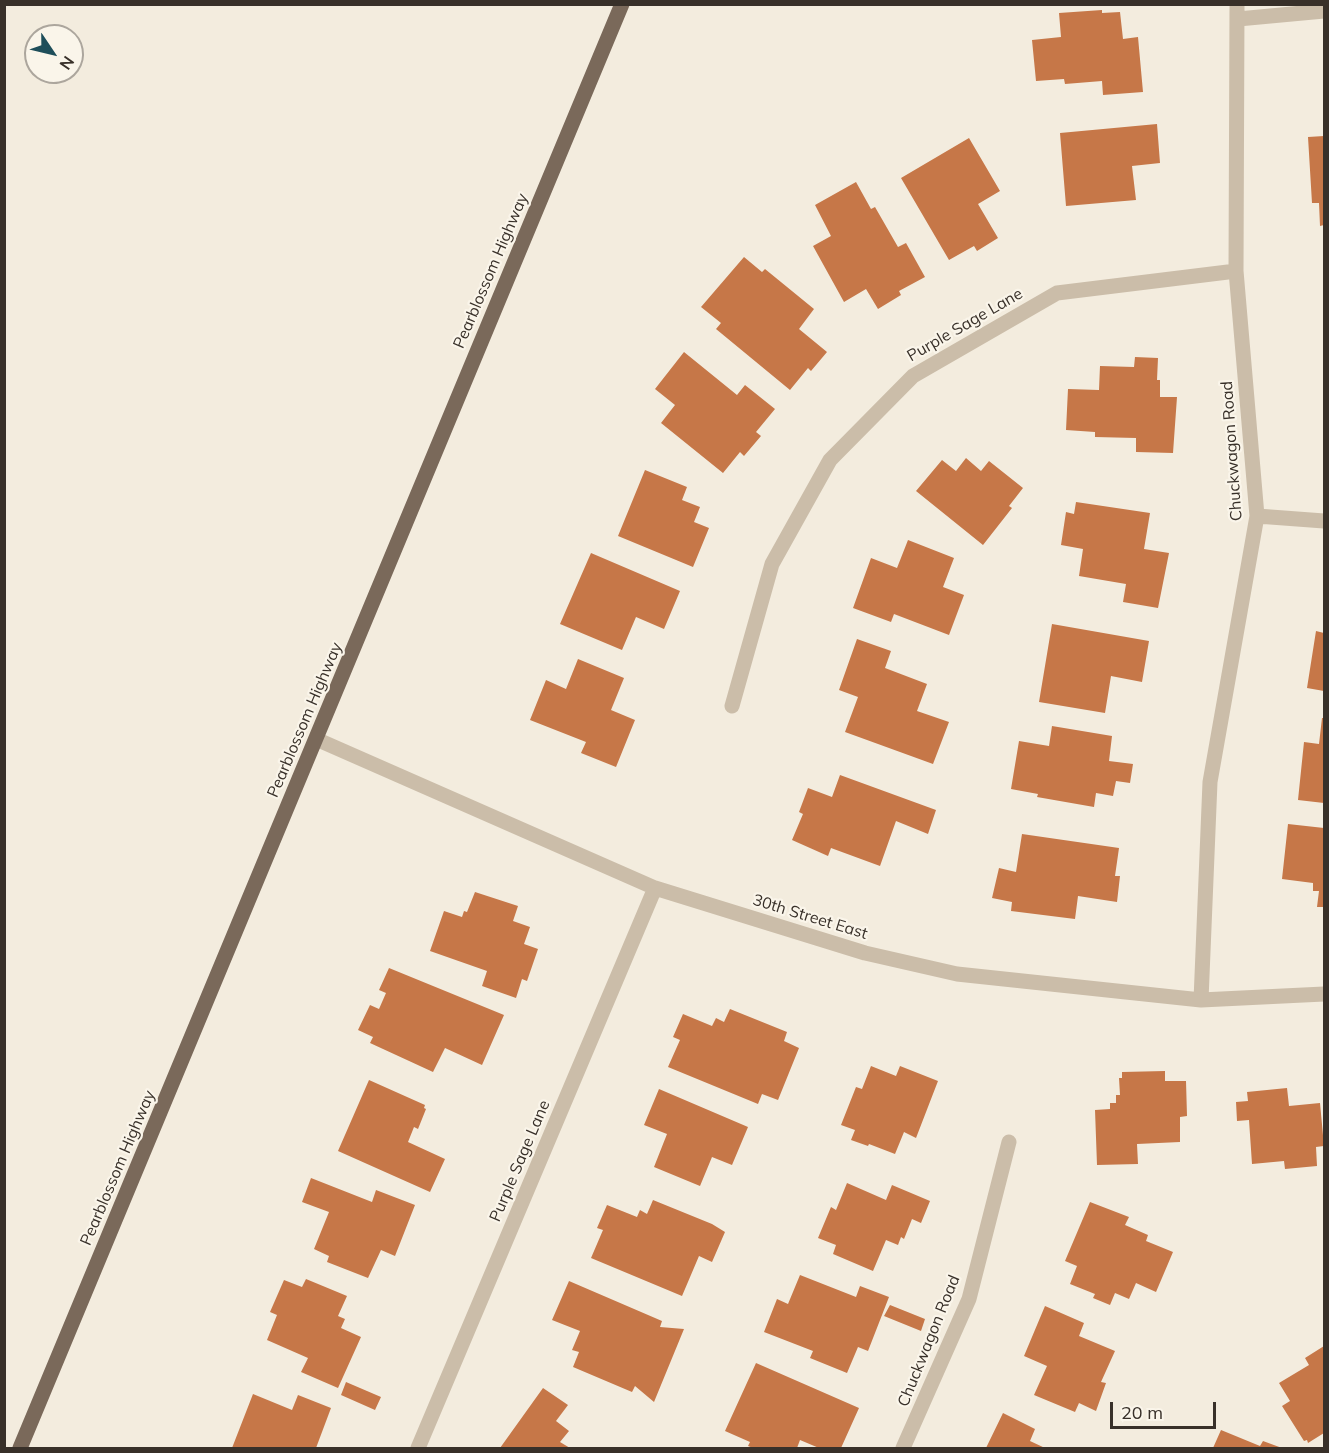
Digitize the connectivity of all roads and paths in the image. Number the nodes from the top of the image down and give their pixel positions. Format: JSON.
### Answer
{"nodes":[{"id":1,"x":622,"y":4,"type":"edge"},
{"id":2,"x":1324,"y":11,"type":"edge"},
{"id":3,"x":1237,"y":12,"type":"edge"},
{"id":4,"x":1236,"y":271,"type":"junction"},
{"id":5,"x":1257,"y":516,"type":"junction"},
{"id":6,"x":1324,"y":521,"type":"edge"},
{"id":7,"x":732,"y":706,"type":"dead end"},
{"id":8,"x":316,"y":739,"type":"junction"},
{"id":9,"x":655,"y":888,"type":"junction"},
{"id":10,"x":1324,"y":993,"type":"edge"},
{"id":11,"x":1201,"y":1000,"type":"junction"},
{"id":12,"x":1009,"y":1142,"type":"dead end"},
{"id":13,"x":20,"y":1449,"type":"edge"},
{"id":14,"x":418,"y":1449,"type":"edge"},
{"id":15,"x":903,"y":1449,"type":"edge"}],
"edges":[{"from":1,"to":8,"type":"main road","name":"Pearblossom Highway"},
{"from":2,"to":3,"type":"street"},
{"from":3,"to":4,"type":"street","name":"Chuckwagon Road"},
{"from":4,"to":5,"type":"street","name":"Chuckwagon Road"},
{"from":4,"to":7,"type":"street","name":"Purple Sage Lane"},
{"from":5,"to":6,"type":"street"},
{"from":5,"to":11,"type":"street","name":"Chuckwagon Road"},
{"from":8,"to":9,"type":"street","name":"30th Street East"},
{"from":8,"to":13,"type":"main road","name":"Pearblossom Highway"},
{"from":9,"to":11,"type":"street","name":"30th Street East"},
{"from":9,"to":14,"type":"street","name":"Purple Sage Lane"},
{"from":10,"to":11,"type":"street","name":"30th Street East"},
{"from":12,"to":15,"type":"street","name":"Chuckwagon Road"}]}
